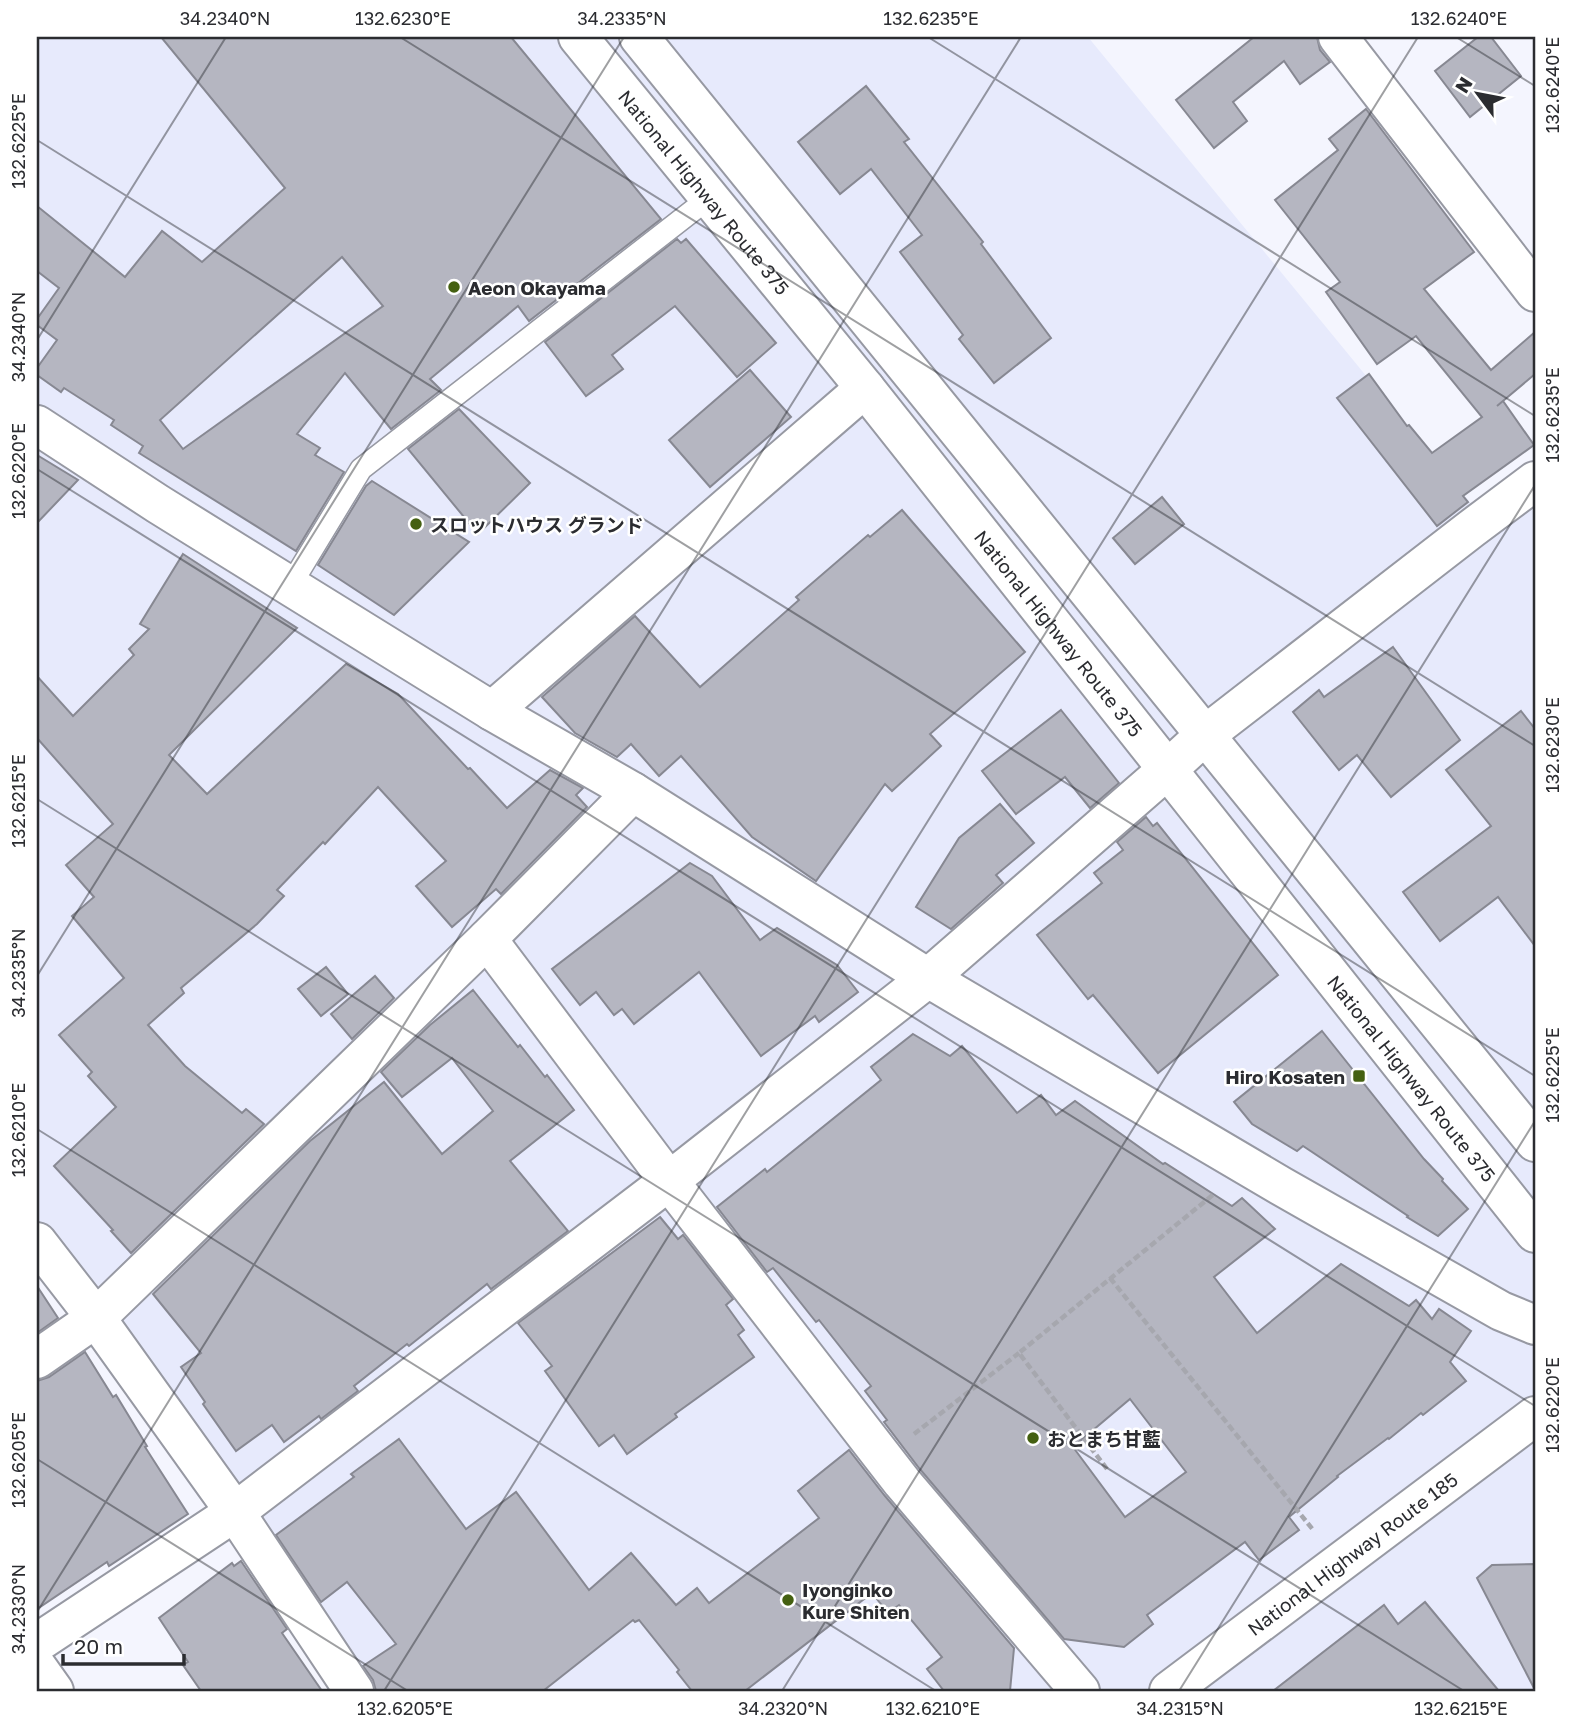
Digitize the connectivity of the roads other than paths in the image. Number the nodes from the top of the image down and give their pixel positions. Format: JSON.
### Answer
{"nodes":[{"id":1,"x":578,"y":37,"type":"edge"},
{"id":2,"x":639,"y":37,"type":"edge"},
{"id":3,"x":1338,"y":37,"type":"edge"},
{"id":4,"x":709,"y":198,"type":"junction"},
{"id":5,"x":1535,"y":292,"type":"edge"},
{"id":6,"x":865,"y":388,"type":"junction"},
{"id":7,"x":37,"y":425,"type":"edge"},
{"id":8,"x":1535,"y":481,"type":"edge"},
{"id":9,"x":290,"y":586,"type":"junction"},
{"id":10,"x":492,"y":711,"type":"junction"},
{"id":11,"x":1205,"y":736,"type":"junction"},
{"id":12,"x":1168,"y":769,"type":"junction"},
{"id":13,"x":633,"y":792,"type":"junction"},
{"id":14,"x":488,"y":939,"type":"junction"},
{"id":15,"x":928,"y":978,"type":"junction"},
{"id":16,"x":1535,"y":1142,"type":"edge"},
{"id":17,"x":669,"y":1181,"type":"junction"},
{"id":18,"x":1535,"y":1233,"type":"edge"},
{"id":19,"x":37,"y":1242,"type":"edge"},
{"id":20,"x":96,"y":1318,"type":"junction"},
{"id":21,"x":1535,"y":1325,"type":"edge"},
{"id":22,"x":37,"y":1359,"type":"edge"},
{"id":23,"x":1535,"y":1416,"type":"edge"},
{"id":24,"x":235,"y":1512,"type":"junction"},
{"id":25,"x":37,"y":1643,"type":"edge"},
{"id":26,"x":37,"y":1667,"type":"edge"},
{"id":27,"x":54,"y":1691,"type":"edge"},
{"id":28,"x":354,"y":1691,"type":"edge"},
{"id":29,"x":1080,"y":1691,"type":"edge"},
{"id":30,"x":1169,"y":1691,"type":"edge"}],
"edges":[{"from":1,"to":4,"type":"main road","name":"National Highway Route 375"},
{"from":2,"to":11,"type":"main road"},
{"from":3,"to":5,"type":"main road"},
{"from":4,"to":6,"type":"main road","name":"National Highway Route 375"},
{"from":4,"to":9,"type":"lane"},
{"from":6,"to":10,"type":"main road"},
{"from":6,"to":12,"type":"main road","name":"National Highway Route 375"},
{"from":7,"to":9,"type":"main road"},
{"from":8,"to":11,"type":"main road"},
{"from":9,"to":10,"type":"main road"},
{"from":10,"to":13,"type":"main road"},
{"from":11,"to":12,"type":"main road"},
{"from":11,"to":16,"type":"main road"},
{"from":12,"to":15,"type":"main road"},
{"from":12,"to":18,"type":"main road","name":"National Highway Route 375"},
{"from":13,"to":14,"type":"main road"},
{"from":13,"to":15,"type":"main road"},
{"from":14,"to":17,"type":"main road"},
{"from":14,"to":20,"type":"main road"},
{"from":15,"to":17,"type":"main road"},
{"from":15,"to":21,"type":"main road"},
{"from":17,"to":24,"type":"main road"},
{"from":17,"to":29,"type":"main road"},
{"from":19,"to":20,"type":"main road"},
{"from":20,"to":22,"type":"main road"},
{"from":20,"to":24,"type":"main road"},
{"from":23,"to":30,"type":"main road","name":"National Highway Route 185"},
{"from":24,"to":25,"type":"main road"},
{"from":24,"to":28,"type":"main road"},
{"from":26,"to":27,"type":"main road"}]}
